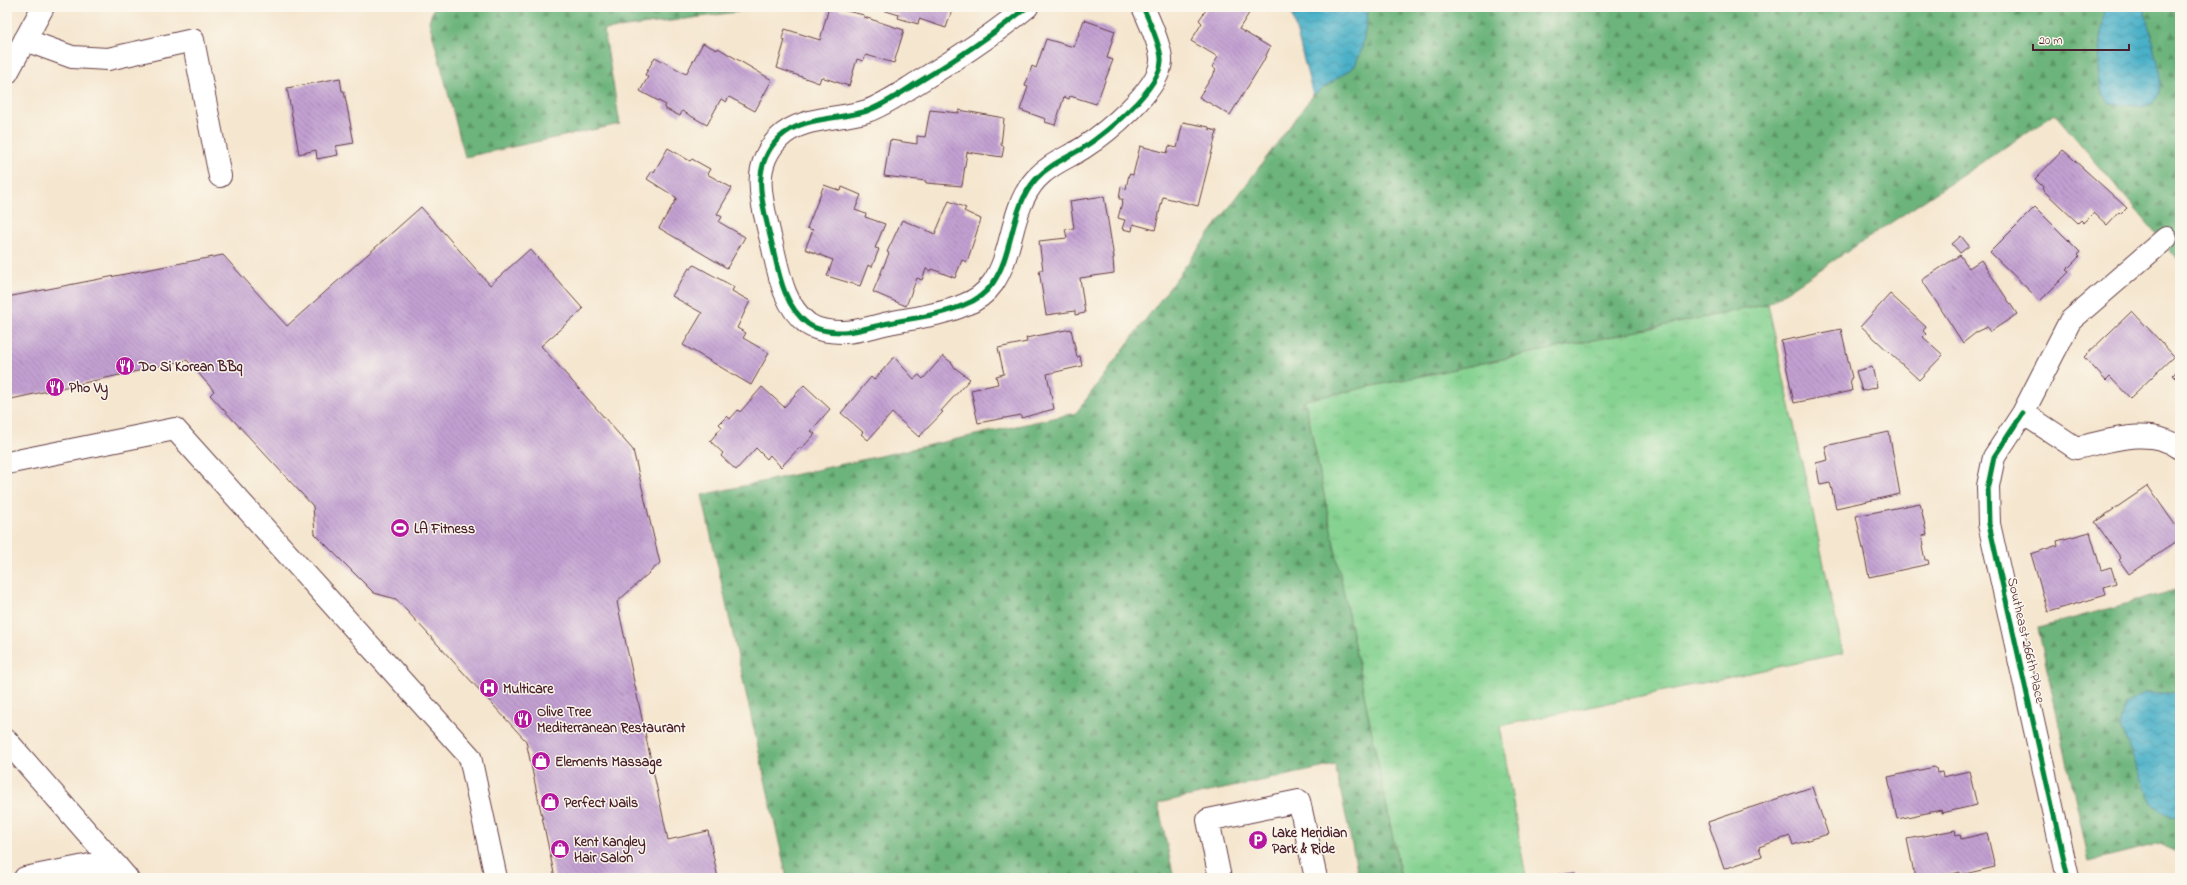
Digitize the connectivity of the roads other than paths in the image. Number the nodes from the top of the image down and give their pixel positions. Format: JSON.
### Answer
{"nodes":[{"id":1,"x":43,"y":7,"type":"edge"},
{"id":2,"x":1028,"y":7,"type":"edge"},
{"id":3,"x":1143,"y":7,"type":"edge"},
{"id":4,"x":25,"y":40,"type":"junction"},
{"id":5,"x":7,"y":72,"type":"edge"},
{"id":6,"x":220,"y":176,"type":"dead end"},
{"id":7,"x":2166,"y":238,"type":"dead end"},
{"id":8,"x":2023,"y":413,"type":"junction"},
{"id":9,"x":2180,"y":448,"type":"edge"},
{"id":10,"x":7,"y":463,"type":"edge"},
{"id":11,"x":7,"y":741,"type":"edge"},
{"id":12,"x":116,"y":874,"type":"edge"},
{"id":13,"x":25,"y":878,"type":"edge"},
{"id":14,"x":496,"y":878,"type":"edge"},
{"id":15,"x":1220,"y":878,"type":"edge"},
{"id":16,"x":1316,"y":878,"type":"edge"},
{"id":17,"x":2068,"y":878,"type":"edge"}],
"edges":[{"from":1,"to":4,"type":"street"},
{"from":2,"to":3,"type":"street"},
{"from":4,"to":5,"type":"street"},
{"from":4,"to":6,"type":"street"},
{"from":7,"to":8,"type":"street","name":"Southeast 266th Place"},
{"from":8,"to":9,"type":"street"},
{"from":8,"to":17,"type":"street","name":"Southeast 266th Place"},
{"from":10,"to":14,"type":"street"},
{"from":11,"to":12,"type":"street"},
{"from":12,"to":13,"type":"street"},
{"from":15,"to":16,"type":"street"}]}
